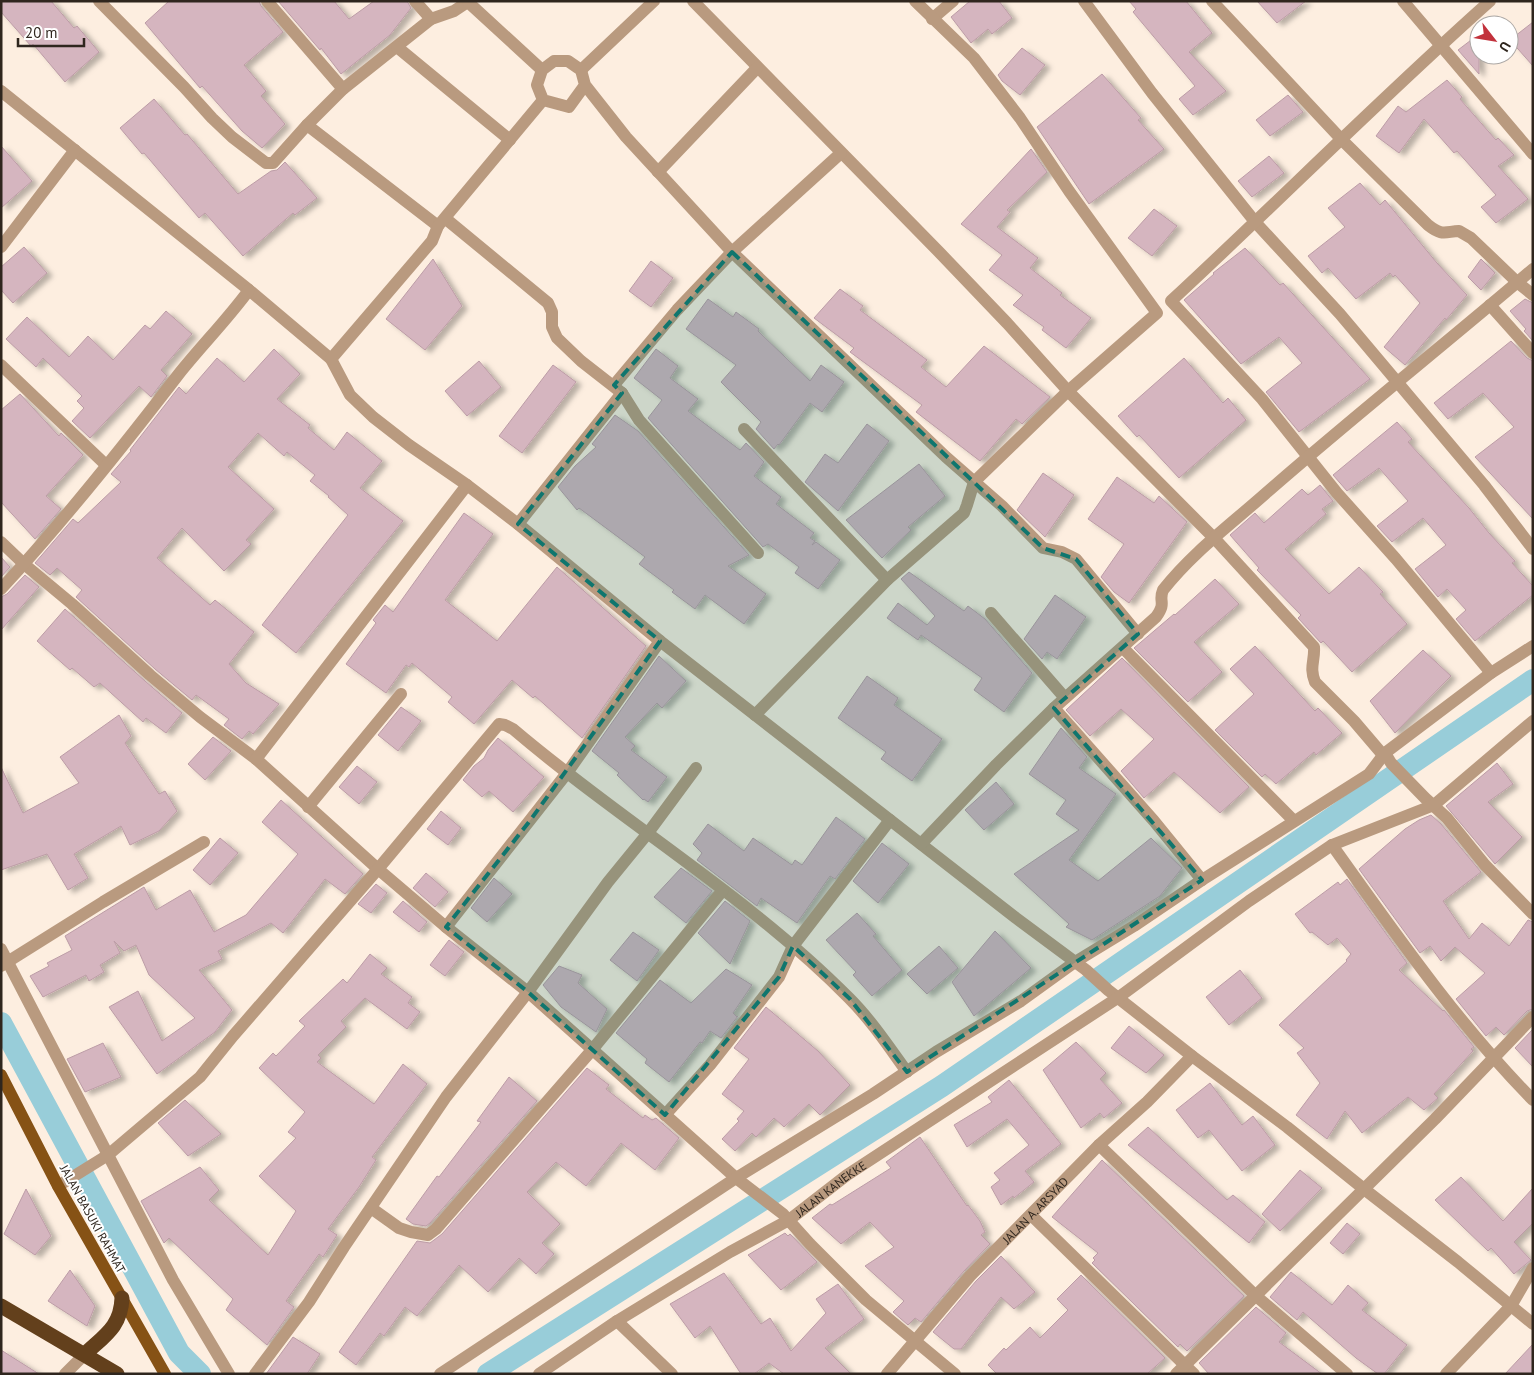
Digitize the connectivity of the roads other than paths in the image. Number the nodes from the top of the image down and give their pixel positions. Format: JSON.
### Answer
{"nodes":[{"id":1,"x":99,"y":1,"type":"edge"},
{"id":2,"x":268,"y":1,"type":"edge"},
{"id":3,"x":415,"y":1,"type":"edge"},
{"id":4,"x":469,"y":1,"type":"edge"},
{"id":5,"x":654,"y":1,"type":"edge"},
{"id":6,"x":693,"y":1,"type":"edge"},
{"id":7,"x":915,"y":1,"type":"edge"},
{"id":8,"x":953,"y":1,"type":"edge"},
{"id":9,"x":1084,"y":1,"type":"edge"},
{"id":10,"x":1212,"y":1,"type":"edge"},
{"id":11,"x":1403,"y":1,"type":"edge"},
{"id":12,"x":1490,"y":1,"type":"edge"},
{"id":13,"x":431,"y":19,"type":"junction"},
{"id":14,"x":932,"y":19,"type":"junction"},
{"id":15,"x":1441,"y":45,"type":"junction"},
{"id":16,"x":397,"y":47,"type":"junction"},
{"id":17,"x":757,"y":68,"type":"junction"},
{"id":18,"x":542,"y":70,"type":"junction"},
{"id":19,"x":581,"y":70,"type":"junction"},
{"id":20,"x":585,"y":84,"type":"junction"},
{"id":21,"x":344,"y":89,"type":"junction"},
{"id":22,"x":1,"y":91,"type":"edge"},
{"id":23,"x":543,"y":100,"type":"junction"},
{"id":24,"x":307,"y":125,"type":"junction"},
{"id":25,"x":510,"y":140,"type":"junction"},
{"id":26,"x":1342,"y":140,"type":"junction"},
{"id":27,"x":75,"y":150,"type":"junction"},
{"id":28,"x":842,"y":153,"type":"junction"},
{"id":29,"x":1533,"y":154,"type":"edge"},
{"id":30,"x":658,"y":172,"type":"junction"},
{"id":31,"x":442,"y":222,"type":"junction"},
{"id":32,"x":1256,"y":223,"type":"junction"},
{"id":33,"x":1,"y":247,"type":"edge"},
{"id":34,"x":732,"y":252,"type":"junction"},
{"id":35,"x":1533,"y":269,"type":"edge"},
{"id":36,"x":1517,"y":282,"type":"junction"},
{"id":37,"x":249,"y":290,"type":"junction"},
{"id":38,"x":1533,"y":294,"type":"edge"},
{"id":39,"x":1171,"y":301,"type":"junction"},
{"id":40,"x":1490,"y":305,"type":"junction"},
{"id":41,"x":1157,"y":313,"type":"junction"},
{"id":42,"x":1533,"y":353,"type":"edge"},
{"id":43,"x":331,"y":359,"type":"junction"},
{"id":44,"x":1,"y":365,"type":"edge"},
{"id":45,"x":1398,"y":383,"type":"junction"},
{"id":46,"x":618,"y":389,"type":"junction"},
{"id":47,"x":1068,"y":391,"type":"junction"},
{"id":48,"x":744,"y":429,"type":"dead end"},
{"id":49,"x":1308,"y":456,"type":"junction"},
{"id":50,"x":106,"y":466,"type":"junction"},
{"id":51,"x":974,"y":482,"type":"junction"},
{"id":52,"x":468,"y":485,"type":"junction"},
{"id":53,"x":518,"y":524,"type":"junction"},
{"id":54,"x":1215,"y":539,"type":"junction"},
{"id":55,"x":1,"y":542,"type":"edge"},
{"id":56,"x":1533,"y":548,"type":"edge"},
{"id":57,"x":758,"y":552,"type":"dead end"},
{"id":58,"x":24,"y":564,"type":"junction"},
{"id":59,"x":887,"y":580,"type":"junction"},
{"id":60,"x":1,"y":589,"type":"edge"},
{"id":61,"x":991,"y":613,"type":"dead end"},
{"id":62,"x":1138,"y":634,"type":"junction"},
{"id":63,"x":660,"y":641,"type":"junction"},
{"id":64,"x":1533,"y":646,"type":"edge"},
{"id":65,"x":1123,"y":648,"type":"junction"},
{"id":66,"x":1491,"y":673,"type":"junction"},
{"id":67,"x":401,"y":694,"type":"dead end"},
{"id":68,"x":1065,"y":698,"type":"junction"},
{"id":69,"x":1054,"y":708,"type":"junction"},
{"id":70,"x":755,"y":715,"type":"junction"},
{"id":71,"x":1533,"y":722,"type":"edge"},
{"id":72,"x":1386,"y":757,"type":"junction"},
{"id":73,"x":256,"y":759,"type":"junction"},
{"id":74,"x":696,"y":768,"type":"dead end"},
{"id":75,"x":567,"y":773,"type":"junction"},
{"id":76,"x":1429,"y":801,"type":"junction"},
{"id":77,"x":308,"y":807,"type":"junction"},
{"id":78,"x":890,"y":820,"type":"junction"},
{"id":79,"x":1294,"y":822,"type":"junction"},
{"id":80,"x":648,"y":833,"type":"junction"},
{"id":81,"x":204,"y":842,"type":"dead end"},
{"id":82,"x":922,"y":844,"type":"junction"},
{"id":83,"x":1332,"y":845,"type":"junction"},
{"id":84,"x":378,"y":869,"type":"junction"},
{"id":85,"x":1202,"y":880,"type":"junction"},
{"id":86,"x":723,"y":890,"type":"junction"},
{"id":87,"x":1533,"y":914,"type":"edge"},
{"id":88,"x":446,"y":927,"type":"junction"},
{"id":89,"x":793,"y":946,"type":"junction"},
{"id":90,"x":1,"y":949,"type":"edge"},
{"id":91,"x":1075,"y":962,"type":"junction"},
{"id":92,"x":5,"y":964,"type":"edge"},
{"id":93,"x":528,"y":992,"type":"junction"},
{"id":94,"x":1119,"y":997,"type":"junction"},
{"id":95,"x":1533,"y":1018,"type":"edge"},
{"id":96,"x":592,"y":1050,"type":"junction"},
{"id":97,"x":1192,"y":1056,"type":"junction"},
{"id":98,"x":1493,"y":1058,"type":"junction"},
{"id":99,"x":907,"y":1072,"type":"junction"},
{"id":100,"x":1,"y":1075,"type":"edge"},
{"id":101,"x":1533,"y":1100,"type":"edge"},
{"id":102,"x":665,"y":1115,"type":"junction"},
{"id":103,"x":1099,"y":1145,"type":"junction"},
{"id":104,"x":108,"y":1155,"type":"junction"},
{"id":105,"x":736,"y":1178,"type":"junction"},
{"id":106,"x":58,"y":1186,"type":"junction"},
{"id":107,"x":1364,"y":1189,"type":"junction"},
{"id":108,"x":371,"y":1208,"type":"junction"},
{"id":109,"x":1031,"y":1215,"type":"junction"},
{"id":110,"x":786,"y":1217,"type":"junction"},
{"id":111,"x":1533,"y":1268,"type":"edge"},
{"id":112,"x":1256,"y":1296,"type":"junction"},
{"id":113,"x":122,"y":1298,"type":"junction"},
{"id":114,"x":1,"y":1306,"type":"edge"},
{"id":115,"x":1511,"y":1306,"type":"junction"},
{"id":116,"x":617,"y":1321,"type":"junction"},
{"id":117,"x":1533,"y":1324,"type":"edge"},
{"id":118,"x":916,"y":1340,"type":"junction"},
{"id":119,"x":85,"y":1354,"type":"junction"},
{"id":120,"x":1185,"y":1371,"type":"edge"},
{"id":121,"x":65,"y":1374,"type":"edge"},
{"id":122,"x":117,"y":1374,"type":"edge"},
{"id":123,"x":164,"y":1374,"type":"edge"},
{"id":124,"x":229,"y":1374,"type":"edge"},
{"id":125,"x":255,"y":1374,"type":"edge"},
{"id":126,"x":440,"y":1374,"type":"edge"},
{"id":127,"x":539,"y":1374,"type":"edge"},
{"id":128,"x":672,"y":1374,"type":"edge"},
{"id":129,"x":887,"y":1374,"type":"edge"},
{"id":130,"x":955,"y":1374,"type":"edge"},
{"id":131,"x":1347,"y":1374,"type":"edge"},
{"id":132,"x":1446,"y":1374,"type":"edge"}],
"edges":[{"from":1,"to":24,"type":"street"},
{"from":2,"to":21,"type":"street"},
{"from":3,"to":13,"type":"street"},
{"from":4,"to":13,"type":"street"},
{"from":4,"to":18,"type":"street"},
{"from":5,"to":19,"type":"street"},
{"from":6,"to":17,"type":"street"},
{"from":7,"to":14,"type":"street"},
{"from":8,"to":14,"type":"street"},
{"from":9,"to":32,"type":"street"},
{"from":10,"to":26,"type":"street"},
{"from":11,"to":15,"type":"street"},
{"from":12,"to":15,"type":"street"},
{"from":13,"to":16,"type":"street"},
{"from":14,"to":41,"type":"street"},
{"from":15,"to":26,"type":"street"},
{"from":15,"to":29,"type":"street"},
{"from":16,"to":21,"type":"street"},
{"from":16,"to":25,"type":"street"},
{"from":17,"to":28,"type":"street"},
{"from":17,"to":30,"type":"street"},
{"from":18,"to":19,"type":"street"},
{"from":18,"to":23,"type":"street"},
{"from":19,"to":20,"type":"street"},
{"from":20,"to":23,"type":"street"},
{"from":20,"to":30,"type":"street"},
{"from":21,"to":24,"type":"street"},
{"from":22,"to":27,"type":"street"},
{"from":23,"to":25,"type":"street"},
{"from":24,"to":31,"type":"street"},
{"from":25,"to":31,"type":"street"},
{"from":26,"to":32,"type":"street"},
{"from":26,"to":36,"type":"street"},
{"from":27,"to":33,"type":"street"},
{"from":27,"to":37,"type":"street"},
{"from":28,"to":34,"type":"street"},
{"from":28,"to":47,"type":"street"},
{"from":30,"to":34,"type":"street"},
{"from":31,"to":43,"type":"street"},
{"from":31,"to":46,"type":"street"},
{"from":32,"to":39,"type":"street"},
{"from":32,"to":45,"type":"street"},
{"from":34,"to":46,"type":"street"},
{"from":34,"to":51,"type":"street"},
{"from":35,"to":36,"type":"street"},
{"from":36,"to":38,"type":"street"},
{"from":36,"to":40,"type":"street"},
{"from":37,"to":43,"type":"street"},
{"from":37,"to":50,"type":"street"},
{"from":39,"to":41,"type":"street"},
{"from":39,"to":49,"type":"street"},
{"from":40,"to":42,"type":"street"},
{"from":40,"to":45,"type":"street"},
{"from":41,"to":47,"type":"street"},
{"from":43,"to":52,"type":"street"},
{"from":44,"to":50,"type":"street"},
{"from":45,"to":49,"type":"street"},
{"from":45,"to":56,"type":"street"},
{"from":46,"to":53,"type":"street"},
{"from":46,"to":57,"type":"street"},
{"from":47,"to":51,"type":"street"},
{"from":47,"to":54,"type":"street"},
{"from":48,"to":59,"type":"street"},
{"from":49,"to":54,"type":"street"},
{"from":49,"to":66,"type":"street"},
{"from":50,"to":58,"type":"street"},
{"from":51,"to":59,"type":"street"},
{"from":51,"to":62,"type":"street"},
{"from":52,"to":53,"type":"street"},
{"from":52,"to":73,"type":"street"},
{"from":53,"to":63,"type":"street"},
{"from":54,"to":62,"type":"street"},
{"from":54,"to":72,"type":"street"},
{"from":55,"to":58,"type":"street"},
{"from":58,"to":60,"type":"street"},
{"from":58,"to":73,"type":"street"},
{"from":59,"to":70,"type":"street"},
{"from":61,"to":68,"type":"street"},
{"from":62,"to":65,"type":"street"},
{"from":63,"to":70,"type":"street"},
{"from":63,"to":75,"type":"street"},
{"from":64,"to":66,"type":"street"},
{"from":65,"to":68,"type":"street"},
{"from":65,"to":79,"type":"street"},
{"from":66,"to":72,"type":"street"},
{"from":67,"to":77,"type":"street"},
{"from":68,"to":69,"type":"street"},
{"from":69,"to":82,"type":"street"},
{"from":69,"to":85,"type":"street"},
{"from":70,"to":78,"type":"street"},
{"from":71,"to":76,"type":"street","name":"JALAN KANEKKE"},
{"from":72,"to":76,"type":"street"},
{"from":72,"to":79,"type":"street"},
{"from":73,"to":77,"type":"street"},
{"from":74,"to":80,"type":"street"},
{"from":75,"to":80,"type":"street"},
{"from":75,"to":84,"type":"street"},
{"from":75,"to":88,"type":"street"},
{"from":76,"to":83,"type":"street","name":"JALAN KANEKKE"},
{"from":76,"to":87,"type":"street"},
{"from":77,"to":84,"type":"street"},
{"from":78,"to":82,"type":"street"},
{"from":78,"to":89,"type":"street"},
{"from":79,"to":85,"type":"street"},
{"from":80,"to":86,"type":"street"},
{"from":80,"to":93,"type":"street"},
{"from":81,"to":92,"type":"street"},
{"from":82,"to":91,"type":"street"},
{"from":83,"to":94,"type":"street","name":"JALAN KANEKKE"},
{"from":83,"to":98,"type":"street"},
{"from":84,"to":88,"type":"street"},
{"from":84,"to":104,"type":"street"},
{"from":85,"to":91,"type":"street"},
{"from":86,"to":89,"type":"street"},
{"from":86,"to":96,"type":"street"},
{"from":88,"to":93,"type":"street"},
{"from":89,"to":99,"type":"street"},
{"from":89,"to":102,"type":"street"},
{"from":90,"to":92,"type":"street"},
{"from":91,"to":94,"type":"street"},
{"from":91,"to":99,"type":"street"},
{"from":92,"to":104,"type":"street"},
{"from":93,"to":96,"type":"street"},
{"from":93,"to":108,"type":"street"},
{"from":94,"to":97,"type":"street"},
{"from":94,"to":110,"type":"street","name":"JALAN KANEKKE"},
{"from":95,"to":98,"type":"street"},
{"from":96,"to":102,"type":"street"},
{"from":96,"to":108,"type":"street"},
{"from":97,"to":103,"type":"street","name":"JALAN A. ARSYAD"},
{"from":97,"to":107,"type":"street"},
{"from":98,"to":101,"type":"street"},
{"from":98,"to":107,"type":"street"},
{"from":99,"to":105,"type":"street"},
{"from":100,"to":106,"type":"main road","name":"JALAN BASUKI RAHMAT"},
{"from":102,"to":105,"type":"street"},
{"from":103,"to":109,"type":"street","name":"JALAN A. ARSYAD"},
{"from":103,"to":112,"type":"street"},
{"from":104,"to":106,"type":"street"},
{"from":104,"to":124,"type":"street"},
{"from":105,"to":110,"type":"street"},
{"from":105,"to":126,"type":"street"},
{"from":106,"to":113,"type":"main road","name":"JALAN BASUKI RAHMAT"},
{"from":107,"to":112,"type":"street"},
{"from":107,"to":115,"type":"street"},
{"from":108,"to":125,"type":"street"},
{"from":109,"to":118,"type":"street","name":"JALAN A. ARSYAD"},
{"from":109,"to":120,"type":"street"},
{"from":110,"to":116,"type":"street","name":"JALAN KANEKKE"},
{"from":110,"to":118,"type":"street"},
{"from":111,"to":115,"type":"street"},
{"from":112,"to":120,"type":"street"},
{"from":112,"to":131,"type":"street"},
{"from":113,"to":119,"type":"highway"},
{"from":113,"to":123,"type":"main road","name":"JALAN BASUKI RAHMAT"},
{"from":114,"to":119,"type":"highway"},
{"from":115,"to":117,"type":"street"},
{"from":115,"to":132,"type":"street"},
{"from":116,"to":127,"type":"street","name":"JALAN KANEKKE"},
{"from":116,"to":128,"type":"street"},
{"from":118,"to":129,"type":"street","name":"JALAN A. ARSYAD"},
{"from":118,"to":130,"type":"street"},
{"from":119,"to":121,"type":"street"},
{"from":119,"to":122,"type":"highway"}]}
